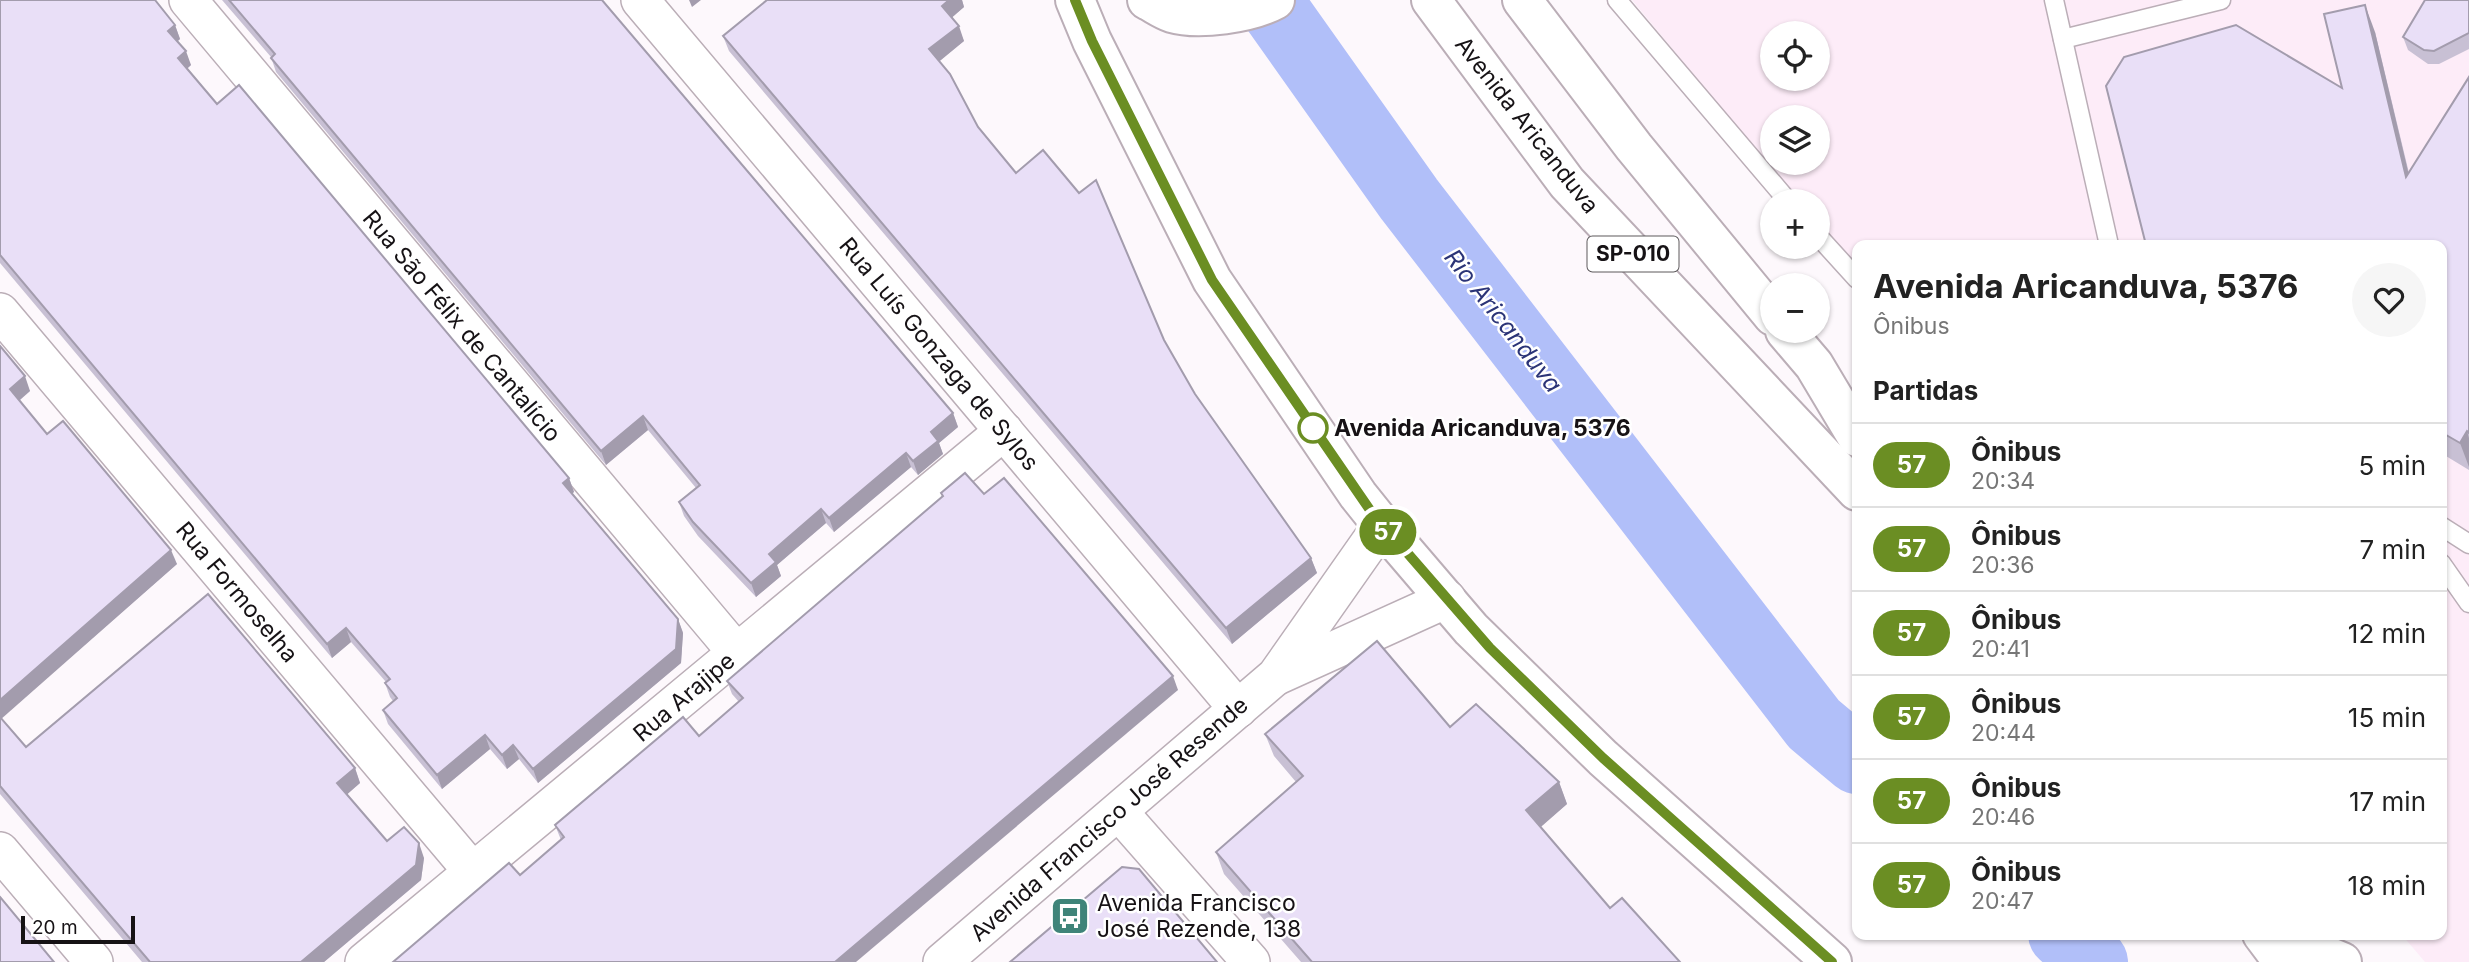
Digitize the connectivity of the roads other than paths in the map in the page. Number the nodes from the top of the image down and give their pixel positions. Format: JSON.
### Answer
{"nodes":[{"id":1,"x":188,"y":0,"type":"edge"},
{"id":2,"x":640,"y":0,"type":"edge"},
{"id":3,"x":1075,"y":0,"type":"edge"},
{"id":4,"x":1147,"y":0,"type":"edge"},
{"id":5,"x":1275,"y":0,"type":"edge"},
{"id":6,"x":1431,"y":0,"type":"edge"},
{"id":7,"x":1522,"y":0,"type":"edge"},
{"id":8,"x":1617,"y":0,"type":"edge"},
{"id":9,"x":2054,"y":0,"type":"edge"},
{"id":10,"x":2221,"y":0,"type":"edge"},
{"id":11,"x":2063,"y":39,"type":"junction"},
{"id":12,"x":1778,"y":189,"type":"edge"},
{"id":13,"x":2108,"y":240,"type":"edge"},
{"id":14,"x":1830,"y":249,"type":"edge"},
{"id":15,"x":1852,"y":273,"type":"edge"},
{"id":16,"x":1760,"y":300,"type":"edge"},
{"id":17,"x":0,"y":312,"type":"edge"},
{"id":18,"x":1795,"y":343,"type":"edge"},
{"id":19,"x":1852,"y":430,"type":"edge"},
{"id":20,"x":1004,"y":431,"type":"junction"},
{"id":21,"x":1852,"y":486,"type":"edge"},
{"id":22,"x":1382,"y":524,"type":"junction"},
{"id":23,"x":2447,"y":530,"type":"edge"},
{"id":24,"x":2469,"y":544,"type":"edge"},
{"id":25,"x":2447,"y":571,"type":"edge"},
{"id":26,"x":1447,"y":599,"type":"junction"},
{"id":27,"x":2469,"y":603,"type":"edge"},
{"id":28,"x":737,"y":653,"type":"junction"},
{"id":29,"x":1276,"y":676,"type":"junction"},
{"id":30,"x":1238,"y":709,"type":"junction"},
{"id":31,"x":1119,"y":813,"type":"junction"},
{"id":32,"x":0,"y":851,"type":"edge"},
{"id":33,"x":473,"y":872,"type":"junction"},
{"id":34,"x":2266,"y":940,"type":"edge"},
{"id":35,"x":2301,"y":940,"type":"edge"},
{"id":36,"x":94,"y":962,"type":"edge"},
{"id":37,"x":364,"y":962,"type":"edge"},
{"id":38,"x":942,"y":962,"type":"edge"},
{"id":39,"x":1251,"y":962,"type":"edge"},
{"id":40,"x":1832,"y":962,"type":"edge"},
{"id":41,"x":2283,"y":962,"type":"edge"},
{"id":42,"x":2342,"y":962,"type":"edge"}],
"edges":[{"from":1,"to":28,"type":"street","name":"Rua São Félix de Cantalício"},
{"from":2,"to":20,"type":"street","name":"Rua Luís Gonzaga de Sylos"},
{"from":3,"to":22,"type":"highway"},
{"from":4,"to":5,"type":"highway"},
{"from":6,"to":21,"type":"highway","name":"Avenida Aricanduva","number":"SP-010"},
{"from":7,"to":16,"type":"highway"},
{"from":8,"to":12,"type":"lane"},
{"from":9,"to":11,"type":"lane"},
{"from":10,"to":11,"type":"lane"},
{"from":11,"to":13,"type":"lane"},
{"from":14,"to":15,"type":"lane"},
{"from":17,"to":33,"type":"street","name":"Rua Formoselha"},
{"from":18,"to":19,"type":"highway"},
{"from":20,"to":28,"type":"street","name":"Rua Arajipe"},
{"from":20,"to":30,"type":"street","name":"Rua Luís Gonzaga de Sylos"},
{"from":22,"to":26,"type":"highway"},
{"from":22,"to":29,"type":"street","name":"Avenida Francisco José Resende"},
{"from":23,"to":24,"type":"lane"},
{"from":25,"to":27,"type":"lane"},
{"from":26,"to":29,"type":"street","name":"Avenida Francisco José Resende"},
{"from":26,"to":40,"type":"highway"},
{"from":28,"to":33,"type":"street","name":"Rua Arajipe"},
{"from":29,"to":30,"type":"street","name":"Avenida Francisco José Resende"},
{"from":30,"to":31,"type":"street","name":"Avenida Francisco José Resende"},
{"from":31,"to":38,"type":"street","name":"Avenida Francisco José Resende"},
{"from":31,"to":39,"type":"street"},
{"from":32,"to":36,"type":"street"},
{"from":33,"to":37,"type":"street","name":"Rua Arajipe"},
{"from":34,"to":41,"type":"highway"},
{"from":35,"to":42,"type":"highway"}]}
